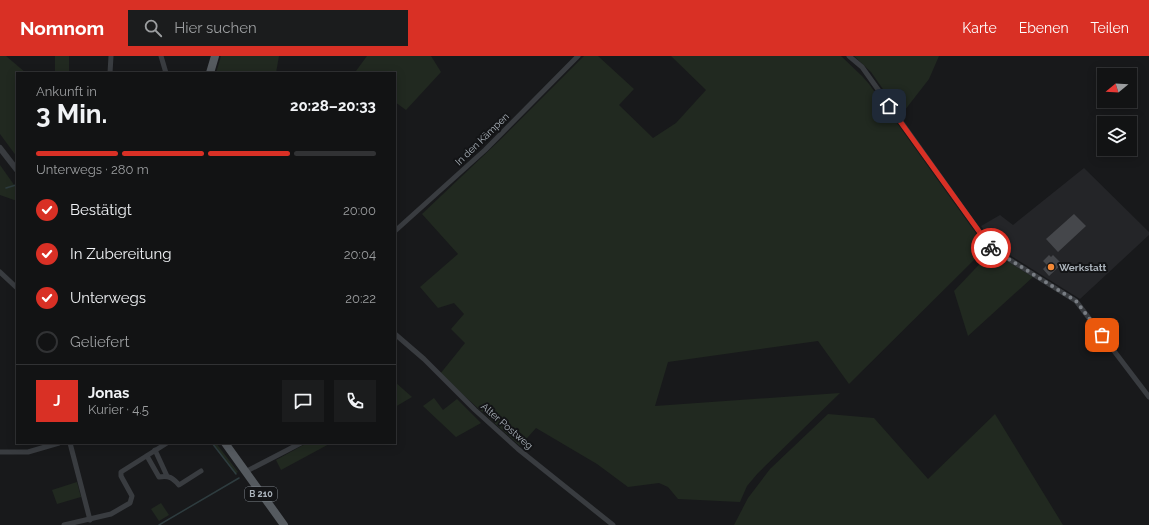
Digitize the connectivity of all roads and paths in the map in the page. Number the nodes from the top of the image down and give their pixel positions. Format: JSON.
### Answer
{"nodes":[{"id":1,"x":111,"y":56,"type":"edge"},
{"id":2,"x":161,"y":56,"type":"edge"},
{"id":3,"x":215,"y":56,"type":"edge"},
{"id":4,"x":578,"y":56,"type":"edge"},
{"id":5,"x":849,"y":56,"type":"edge"},
{"id":6,"x":110,"y":72,"type":"edge"},
{"id":7,"x":166,"y":72,"type":"edge"},
{"id":8,"x":210,"y":72,"type":"edge"},
{"id":9,"x":0,"y":148,"type":"edge"},
{"id":10,"x":16,"y":169,"type":"edge"},
{"id":11,"x":396,"y":231,"type":"edge"},
{"id":12,"x":0,"y":272,"type":"edge"},
{"id":13,"x":16,"y":287,"type":"edge"},
{"id":14,"x":396,"y":335,"type":"edge"},
{"id":15,"x":1149,"y":398,"type":"edge"},
{"id":16,"x":56,"y":444,"type":"edge"},
{"id":17,"x":70,"y":444,"type":"edge"},
{"id":18,"x":165,"y":444,"type":"edge"},
{"id":19,"x":226,"y":444,"type":"edge"},
{"id":20,"x":299,"y":444,"type":"edge"},
{"id":21,"x":155,"y":450,"type":"junction"},
{"id":22,"x":0,"y":452,"type":"edge"},
{"id":23,"x":147,"y":456,"type":"junction"},
{"id":24,"x":201,"y":471,"type":"dead end"},
{"id":25,"x":245,"y":472,"type":"junction"},
{"id":26,"x":167,"y":476,"type":"junction"},
{"id":27,"x":90,"y":520,"type":"junction"},
{"id":28,"x":64,"y":525,"type":"edge"},
{"id":29,"x":284,"y":525,"type":"edge"},
{"id":30,"x":613,"y":525,"type":"edge"}],
"edges":[{"from":1,"to":6,"type":"street"},
{"from":2,"to":7,"type":"street"},
{"from":3,"to":8,"type":"main road"},
{"from":4,"to":11,"type":"street","name":"In den Kämpen"},
{"from":5,"to":15,"type":"street"},
{"from":9,"to":10,"type":"street"},
{"from":12,"to":13,"type":"street"},
{"from":14,"to":30,"type":"street","name":"Alter Postweg"},
{"from":16,"to":22,"type":"street"},
{"from":17,"to":27,"type":"street"},
{"from":18,"to":21,"type":"street"},
{"from":19,"to":25,"type":"main road","number":"B 210"},
{"from":20,"to":25,"type":"street"},
{"from":21,"to":23,"type":"street"},
{"from":21,"to":26,"type":"street"},
{"from":23,"to":26,"type":"street"},
{"from":23,"to":27,"type":"street"},
{"from":24,"to":26,"type":"street"},
{"from":25,"to":29,"type":"main road","number":"B 210"},
{"from":27,"to":28,"type":"street"}]}
